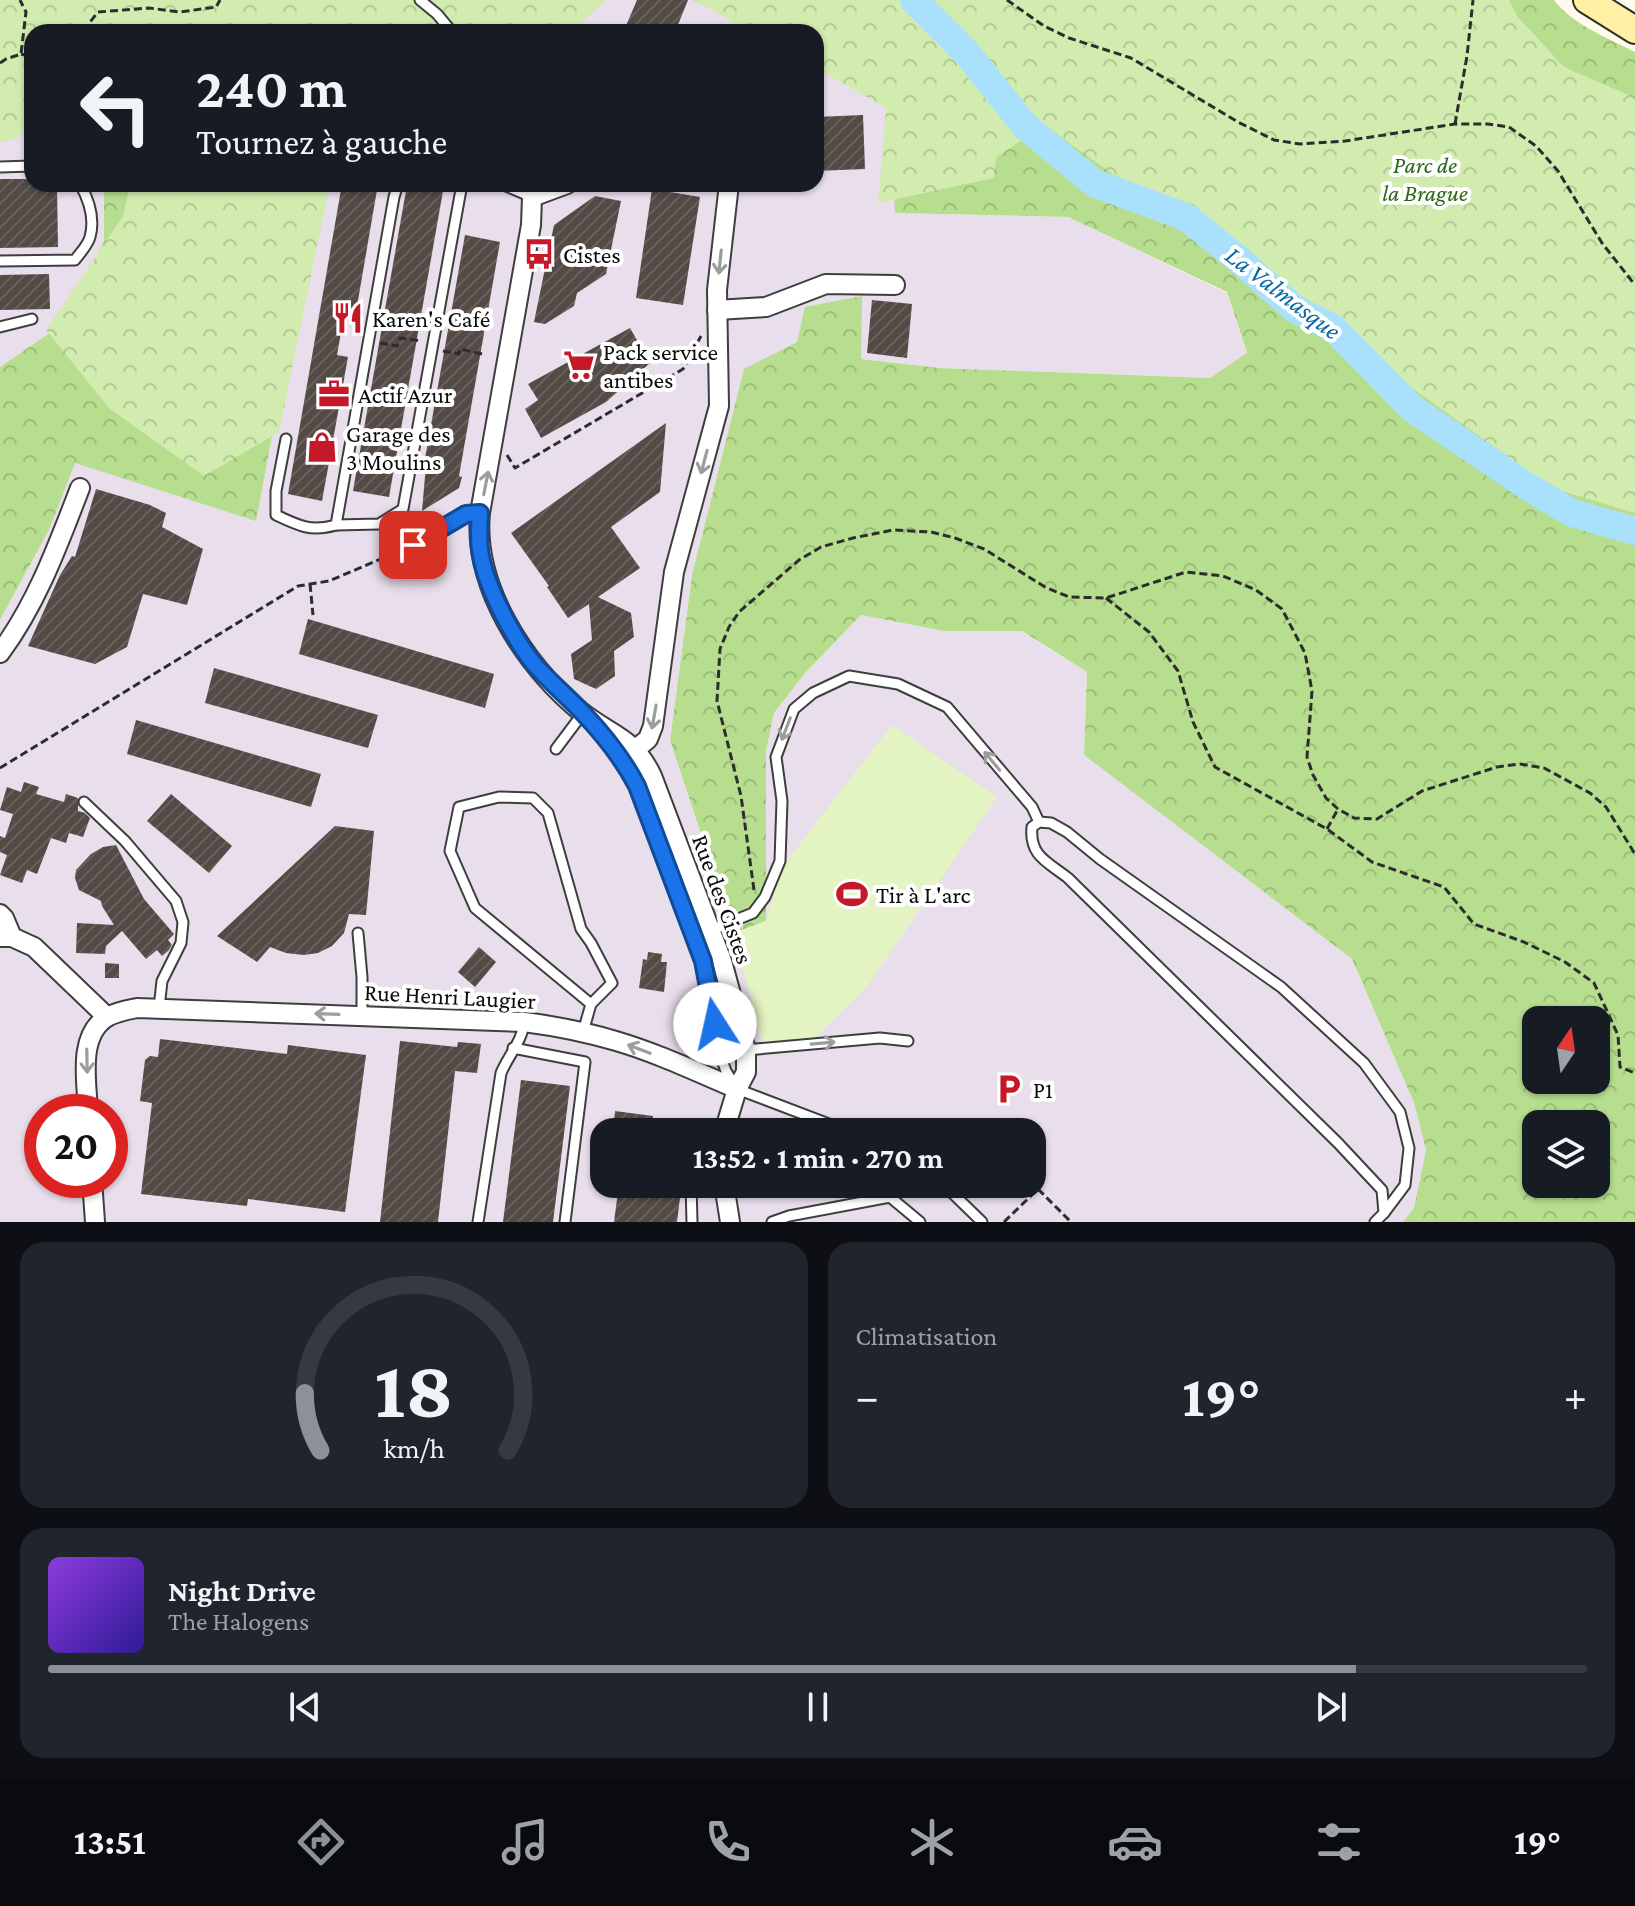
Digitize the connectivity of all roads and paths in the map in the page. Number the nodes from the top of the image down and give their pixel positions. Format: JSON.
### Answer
{"nodes":[{"id":1,"x":20,"y":0,"type":"edge"},
{"id":2,"x":220,"y":0,"type":"edge"},
{"id":3,"x":420,"y":0,"type":"edge"},
{"id":4,"x":1007,"y":0,"type":"edge"},
{"id":5,"x":1473,"y":0,"type":"edge"},
{"id":6,"x":1587,"y":0,"type":"edge"},
{"id":7,"x":25,"y":24,"type":"edge"},
{"id":8,"x":91,"y":24,"type":"edge"},
{"id":9,"x":445,"y":24,"type":"edge"},
{"id":10,"x":24,"y":29,"type":"edge"},
{"id":11,"x":1635,"y":30,"type":"edge"},
{"id":12,"x":21,"y":54,"type":"junction"},
{"id":13,"x":24,"y":55,"type":"edge"},
{"id":14,"x":0,"y":63,"type":"edge"},
{"id":15,"x":1455,"y":124,"type":"junction"},
{"id":16,"x":24,"y":166,"type":"edge"},
{"id":17,"x":0,"y":167,"type":"edge"},
{"id":18,"x":85,"y":192,"type":"edge"},
{"id":19,"x":396,"y":192,"type":"edge"},
{"id":20,"x":461,"y":192,"type":"edge"},
{"id":21,"x":531,"y":192,"type":"edge"},
{"id":22,"x":728,"y":192,"type":"edge"},
{"id":23,"x":0,"y":261,"type":"edge"},
{"id":24,"x":895,"y":285,"type":"dead end"},
{"id":25,"x":1635,"y":285,"type":"edge"},
{"id":26,"x":717,"y":310,"type":"junction"},
{"id":27,"x":32,"y":319,"type":"dead end"},
{"id":28,"x":0,"y":327,"type":"edge"},
{"id":29,"x":703,"y":333,"type":"dead end"},
{"id":30,"x":368,"y":341,"type":"junction"},
{"id":31,"x":432,"y":346,"type":"junction"},
{"id":32,"x":482,"y":354,"type":"dead end"},
{"id":33,"x":286,"y":439,"type":"dead end"},
{"id":34,"x":515,"y":468,"type":"dead end"},
{"id":35,"x":80,"y":488,"type":"dead end"},
{"id":36,"x":480,"y":513,"type":"junction"},
{"id":37,"x":336,"y":525,"type":"junction"},
{"id":38,"x":413,"y":545,"type":"joint"},
{"id":39,"x":310,"y":584,"type":"junction"},
{"id":40,"x":1106,"y":598,"type":"junction"},
{"id":41,"x":313,"y":615,"type":"dead end"},
{"id":42,"x":0,"y":653,"type":"edge"},
{"id":43,"x":583,"y":713,"type":"junction"},
{"id":44,"x":556,"y":749,"type":"dead end"},
{"id":45,"x":636,"y":749,"type":"junction"},
{"id":46,"x":0,"y":768,"type":"edge"},
{"id":47,"x":84,"y":802,"type":"dead end"},
{"id":48,"x":1338,"y":809,"type":"junction"},
{"id":49,"x":1039,"y":822,"type":"junction"},
{"id":50,"x":1327,"y":829,"type":"junction"},
{"id":51,"x":1635,"y":854,"type":"edge"},
{"id":52,"x":757,"y":908,"type":"junction"},
{"id":53,"x":0,"y":914,"type":"edge"},
{"id":54,"x":711,"y":930,"type":"junction"},
{"id":55,"x":358,"y":933,"type":"dead end"},
{"id":56,"x":6,"y":937,"type":"edge"},
{"id":57,"x":591,"y":1004,"type":"junction"},
{"id":58,"x":159,"y":1008,"type":"junction"},
{"id":59,"x":362,"y":1016,"type":"junction"},
{"id":60,"x":107,"y":1017,"type":"junction"},
{"id":61,"x":524,"y":1022,"type":"junction"},
{"id":62,"x":583,"y":1032,"type":"junction"},
{"id":63,"x":908,"y":1041,"type":"dead end"},
{"id":64,"x":513,"y":1048,"type":"junction"},
{"id":65,"x":746,"y":1050,"type":"junction"},
{"id":66,"x":1635,"y":1073,"type":"edge"},
{"id":67,"x":737,"y":1089,"type":"junction"},
{"id":68,"x":87,"y":1094,"type":"edge"},
{"id":69,"x":728,"y":1118,"type":"edge"},
{"id":70,"x":813,"y":1118,"type":"edge"},
{"id":71,"x":1046,"y":1197,"type":"edge"},
{"id":72,"x":93,"y":1198,"type":"edge"},
{"id":73,"x":691,"y":1198,"type":"edge"},
{"id":74,"x":726,"y":1198,"type":"edge"},
{"id":75,"x":957,"y":1198,"type":"edge"},
{"id":76,"x":1029,"y":1198,"type":"edge"},
{"id":77,"x":1384,"y":1213,"type":"junction"},
{"id":78,"x":95,"y":1222,"type":"edge"},
{"id":79,"x":478,"y":1222,"type":"edge"},
{"id":80,"x":565,"y":1222,"type":"edge"},
{"id":81,"x":692,"y":1222,"type":"edge"},
{"id":82,"x":730,"y":1222,"type":"edge"},
{"id":83,"x":772,"y":1222,"type":"edge"},
{"id":84,"x":920,"y":1222,"type":"edge"},
{"id":85,"x":982,"y":1222,"type":"edge"},
{"id":86,"x":1004,"y":1222,"type":"edge"},
{"id":87,"x":1071,"y":1222,"type":"edge"},
{"id":88,"x":1375,"y":1222,"type":"edge"}],
"edges":[{"from":1,"to":7,"type":"path"},
{"from":2,"to":8,"type":"path"},
{"from":3,"to":9,"type":"lane"},
{"from":4,"to":15,"type":"path"},
{"from":5,"to":15,"type":"path"},
{"from":6,"to":11,"type":"main road"},
{"from":10,"to":12,"type":"path"},
{"from":12,"to":13,"type":"path"},
{"from":12,"to":14,"type":"path"},
{"from":15,"to":25,"type":"path"},
{"from":16,"to":17,"type":"lane"},
{"from":18,"to":23,"type":"lane"},
{"from":19,"to":30,"type":"lane"},
{"from":20,"to":31,"type":"lane"},
{"from":36,"to":21,"type":"street","name":"Rue des Cistes","one_way":true},
{"from":22,"to":26,"type":"street","one_way":true},
{"from":24,"to":26,"type":"street"},
{"from":26,"to":45,"type":"street","one_way":true},
{"from":27,"to":28,"type":"lane"},
{"from":29,"to":34,"type":"path"},
{"from":30,"to":31,"type":"path"},
{"from":30,"to":37,"type":"lane"},
{"from":31,"to":32,"type":"path"},
{"from":31,"to":37,"type":"lane"},
{"from":33,"to":37,"type":"lane"},
{"from":35,"to":42,"type":"street"},
{"from":36,"to":38,"type":"lane"},
{"from":36,"to":43,"type":"street","name":"Rue des Cistes"},
{"from":38,"to":39,"type":"path"},
{"from":39,"to":41,"type":"path"},
{"from":39,"to":46,"type":"path"},
{"from":40,"to":48,"type":"path"},
{"from":40,"to":50,"type":"path"},
{"from":40,"to":52,"type":"path"},
{"from":43,"to":44,"type":"lane"},
{"from":43,"to":45,"type":"street","name":"Rue des Cistes"},
{"from":43,"to":67,"type":"lane","name":"Rue des Cistes"},
{"from":45,"to":54,"type":"street","name":"Rue des Cistes"},
{"from":47,"to":58,"type":"lane"},
{"from":48,"to":50,"type":"path"},
{"from":48,"to":51,"type":"path"},
{"from":49,"to":52,"type":"lane","one_way":true},
{"from":49,"to":77,"type":"lane"},
{"from":49,"to":77,"type":"lane"},
{"from":50,"to":66,"type":"path"},
{"from":52,"to":54,"type":"lane"},
{"from":53,"to":56,"type":"street"},
{"from":54,"to":65,"type":"street","name":"Rue des Cistes"},
{"from":55,"to":59,"type":"lane"},
{"from":56,"to":60,"type":"street"},
{"from":57,"to":57,"type":"lane"},
{"from":57,"to":62,"type":"lane"},
{"from":59,"to":58,"type":"street","name":"Rue Henri Laugier","one_way":true},
{"from":58,"to":60,"type":"street","name":"Rue Henri Laugier"},
{"from":59,"to":61,"type":"street","name":"Rue Henri Laugier"},
{"from":60,"to":68,"type":"street","one_way":true},
{"from":61,"to":62,"type":"street","name":"Rue Henri Laugier"},
{"from":61,"to":64,"type":"lane"},
{"from":67,"to":62,"type":"street","name":"Rue Henri Laugier","one_way":true},
{"from":65,"to":63,"type":"lane","one_way":true},
{"from":64,"to":79,"type":"lane"},
{"from":64,"to":80,"type":"lane"},
{"from":65,"to":67,"type":"street","name":"Rue des Cistes"},
{"from":67,"to":69,"type":"street"},
{"from":67,"to":70,"type":"lane"},
{"from":71,"to":87,"type":"path"},
{"from":72,"to":78,"type":"street"},
{"from":73,"to":81,"type":"lane"},
{"from":74,"to":82,"type":"street"},
{"from":75,"to":85,"type":"lane"},
{"from":76,"to":86,"type":"path"},
{"from":77,"to":88,"type":"lane"},
{"from":83,"to":84,"type":"lane"}]}
